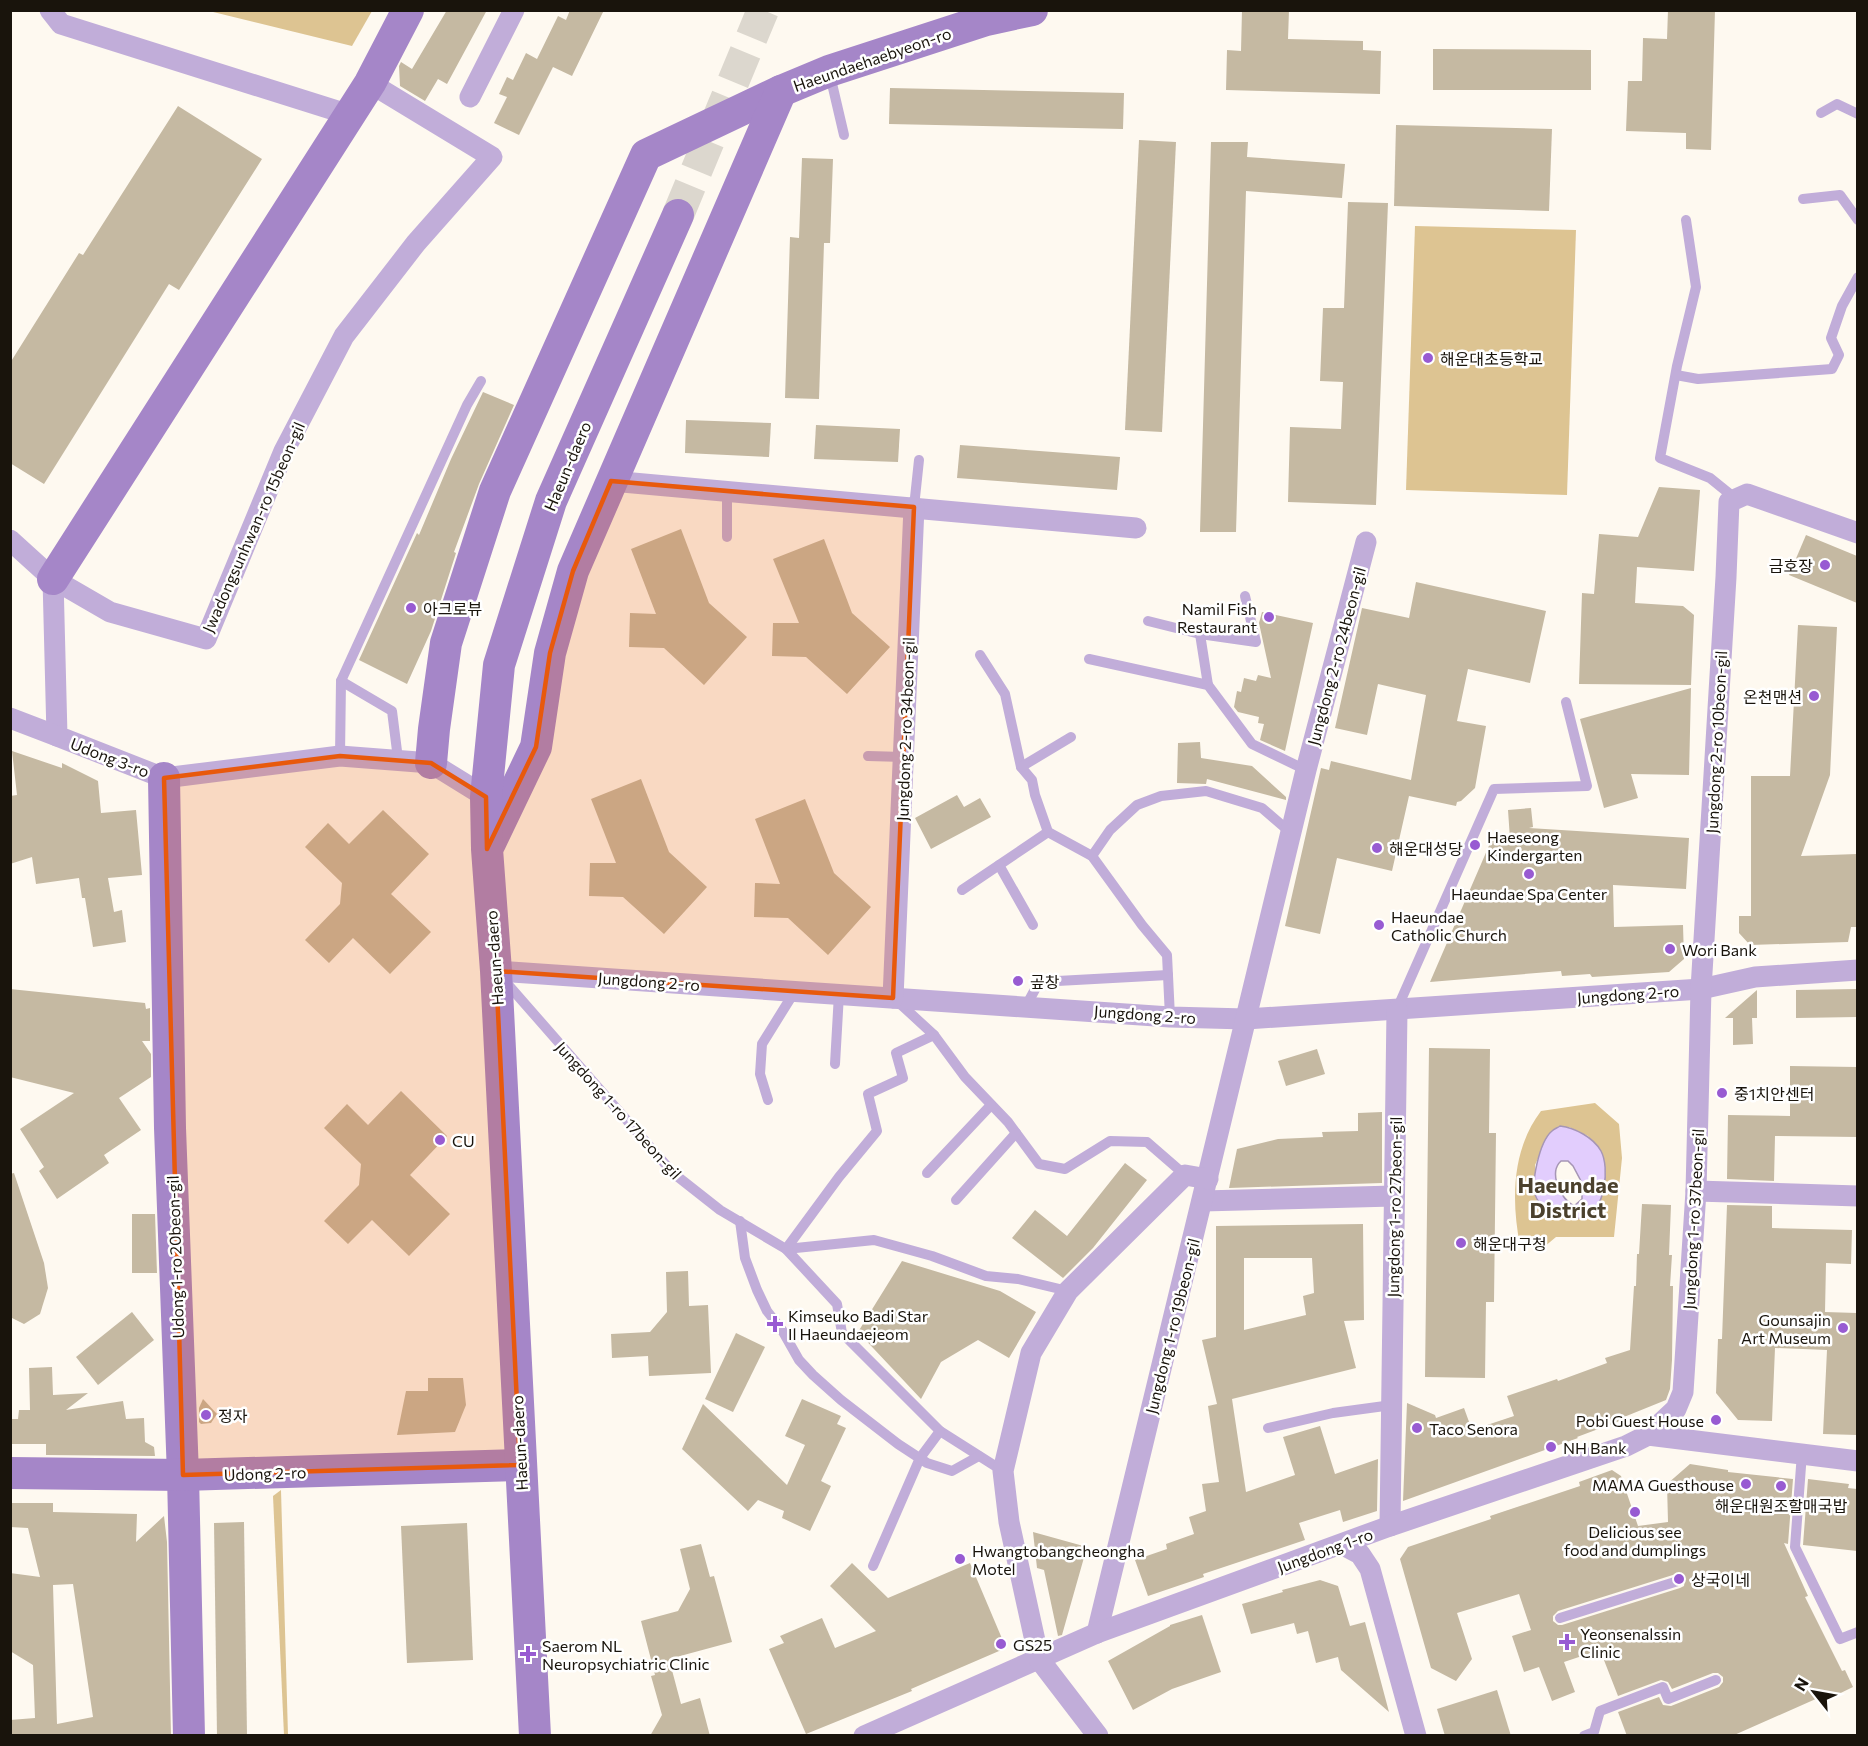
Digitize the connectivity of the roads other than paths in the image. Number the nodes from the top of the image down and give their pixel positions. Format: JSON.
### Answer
{"nodes":[{"id":1,"x":50,"y":10,"type":"edge"},
{"id":2,"x":408,"y":10,"type":"edge"},
{"id":3,"x":514,"y":10,"type":"edge"},
{"id":4,"x":1032,"y":10,"type":"edge"},
{"id":5,"x":829,"y":72,"type":"junction"},
{"id":6,"x":370,"y":83,"type":"junction"},
{"id":7,"x":781,"y":91,"type":"junction"},
{"id":8,"x":470,"y":97,"type":"dead end"},
{"id":9,"x":1821,"y":113,"type":"dead end"},
{"id":10,"x":1857,"y":114,"type":"edge"},
{"id":11,"x":350,"y":115,"type":"junction"},
{"id":12,"x":844,"y":135,"type":"dead end"},
{"id":13,"x":1803,"y":199,"type":"dead end"},
{"id":14,"x":678,"y":214,"type":"tunnel mouth"},
{"id":15,"x":1686,"y":220,"type":"dead end"},
{"id":16,"x":1857,"y":220,"type":"edge"},
{"id":17,"x":1857,"y":277,"type":"edge"},
{"id":18,"x":1676,"y":375,"type":"junction"},
{"id":19,"x":481,"y":381,"type":"dead end"},
{"id":20,"x":919,"y":460,"type":"dead end"},
{"id":21,"x":611,"y":481,"type":"junction"},
{"id":22,"x":727,"y":491,"type":"junction"},
{"id":23,"x":1736,"y":499,"type":"junction"},
{"id":24,"x":914,"y":507,"type":"junction"},
{"id":25,"x":1136,"y":528,"type":"dead end"},
{"id":26,"x":1857,"y":532,"type":"edge"},
{"id":27,"x":727,"y":537,"type":"dead end"},
{"id":28,"x":10,"y":540,"type":"edge"},
{"id":29,"x":1366,"y":542,"type":"dead end"},
{"id":30,"x":53,"y":579,"type":"junction"},
{"id":31,"x":1245,"y":596,"type":"dead end"},
{"id":32,"x":1148,"y":621,"type":"dead end"},
{"id":33,"x":1200,"y":634,"type":"junction"},
{"id":34,"x":980,"y":655,"type":"dead end"},
{"id":35,"x":1089,"y":659,"type":"dead end"},
{"id":36,"x":341,"y":681,"type":"junction"},
{"id":37,"x":1208,"y":685,"type":"junction"},
{"id":38,"x":1566,"y":702,"type":"dead end"},
{"id":39,"x":10,"y":718,"type":"edge"},
{"id":40,"x":57,"y":736,"type":"junction"},
{"id":41,"x":1071,"y":737,"type":"dead end"},
{"id":42,"x":340,"y":756,"type":"junction"},
{"id":43,"x":868,"y":756,"type":"dead end"},
{"id":44,"x":903,"y":758,"type":"junction"},
{"id":45,"x":398,"y":759,"type":"junction"},
{"id":46,"x":431,"y":764,"type":"junction"},
{"id":47,"x":1021,"y":767,"type":"junction"},
{"id":48,"x":1306,"y":771,"type":"junction"},
{"id":49,"x":164,"y":778,"type":"junction"},
{"id":50,"x":486,"y":797,"type":"junction"},
{"id":51,"x":1048,"y":832,"type":"junction"},
{"id":52,"x":1291,"y":833,"type":"junction"},
{"id":53,"x":487,"y":849,"type":"junction"},
{"id":54,"x":1092,"y":856,"type":"junction"},
{"id":55,"x":999,"y":865,"type":"junction"},
{"id":56,"x":962,"y":890,"type":"dead end"},
{"id":57,"x":1033,"y":925,"type":"dead end"},
{"id":58,"x":1857,"y":970,"type":"edge"},
{"id":59,"x":495,"y":971,"type":"junction"},
{"id":60,"x":1168,"y":975,"type":"junction"},
{"id":61,"x":1701,"y":989,"type":"junction"},
{"id":62,"x":796,"y":991,"type":"junction"},
{"id":63,"x":838,"y":994,"type":"junction"},
{"id":64,"x":893,"y":998,"type":"junction"},
{"id":65,"x":1026,"y":1006,"type":"junction"},
{"id":66,"x":1397,"y":1010,"type":"junction"},
{"id":67,"x":1170,"y":1017,"type":"junction"},
{"id":68,"x":1246,"y":1019,"type":"junction"},
{"id":69,"x":934,"y":1035,"type":"junction"},
{"id":70,"x":835,"y":1064,"type":"dead end"},
{"id":71,"x":768,"y":1100,"type":"dead end"},
{"id":72,"x":991,"y":1105,"type":"junction"},
{"id":73,"x":1016,"y":1133,"type":"junction"},
{"id":74,"x":927,"y":1173,"type":"dead end"},
{"id":75,"x":1185,"y":1175,"type":"junction"},
{"id":76,"x":1208,"y":1179,"type":"junction"},
{"id":77,"x":1696,"y":1191,"type":"junction"},
{"id":78,"x":1394,"y":1196,"type":"junction"},
{"id":79,"x":1857,"y":1196,"type":"edge"},
{"id":80,"x":956,"y":1200,"type":"dead end"},
{"id":81,"x":1202,"y":1201,"type":"junction"},
{"id":82,"x":740,"y":1221,"type":"junction"},
{"id":83,"x":786,"y":1250,"type":"junction"},
{"id":84,"x":1068,"y":1291,"type":"junction"},
{"id":85,"x":1392,"y":1405,"type":"junction"},
{"id":86,"x":1268,"y":1428,"type":"dead end"},
{"id":87,"x":940,"y":1431,"type":"junction"},
{"id":88,"x":1648,"y":1435,"type":"junction"},
{"id":89,"x":1802,"y":1454,"type":"junction"},
{"id":90,"x":979,"y":1456,"type":"junction"},
{"id":91,"x":920,"y":1458,"type":"junction"},
{"id":92,"x":1857,"y":1461,"type":"edge"},
{"id":93,"x":520,"y":1465,"type":"junction"},
{"id":94,"x":1003,"y":1471,"type":"junction"},
{"id":95,"x":10,"y":1473,"type":"edge"},
{"id":96,"x":183,"y":1475,"type":"junction"},
{"id":97,"x":1390,"y":1526,"type":"junction"},
{"id":98,"x":1343,"y":1545,"type":"junction"},
{"id":99,"x":873,"y":1566,"type":"dead end"},
{"id":100,"x":1678,"y":1581,"type":"dead end"},
{"id":101,"x":1560,"y":1618,"type":"dead end"},
{"id":102,"x":1857,"y":1632,"type":"edge"},
{"id":103,"x":1097,"y":1633,"type":"junction"},
{"id":104,"x":1039,"y":1659,"type":"junction"},
{"id":105,"x":1716,"y":1680,"type":"dead end"},
{"id":106,"x":189,"y":1736,"type":"edge"},
{"id":107,"x":535,"y":1736,"type":"edge"},
{"id":108,"x":864,"y":1736,"type":"edge"},
{"id":109,"x":1098,"y":1736,"type":"edge"},
{"id":110,"x":1416,"y":1736,"type":"edge"},
{"id":111,"x":1584,"y":1736,"type":"edge"}],
"edges":[{"from":1,"to":11,"type":"street"},
{"from":2,"to":6,"type":"street"},
{"from":3,"to":8,"type":"street"},
{"from":4,"to":5,"type":"street","name":"Haeundaehaebyeon-ro"},
{"from":5,"to":7,"type":"street","name":"Haeundaehaebyeon-ro"},
{"from":5,"to":12,"type":"lane"},
{"from":6,"to":11,"type":"street"},
{"from":6,"to":30,"type":"street","name":"Jwadongsunhwan-ro 15beon-gil"},
{"from":7,"to":21,"type":"street"},
{"from":7,"to":46,"type":"street","name":"Haeundaehaebyeon-ro"},
{"from":9,"to":10,"type":"lane"},
{"from":11,"to":30,"type":"street"},
{"from":13,"to":16,"type":"lane"},
{"from":14,"to":50,"type":"street","name":"Haeun-daero"},
{"from":15,"to":18,"type":"lane"},
{"from":17,"to":18,"type":"lane"},
{"from":18,"to":23,"type":"lane"},
{"from":19,"to":36,"type":"lane"},
{"from":20,"to":24,"type":"lane","name":"Jungdong 2-ro 34beon-gil"},
{"from":21,"to":22,"type":"street"},
{"from":21,"to":53,"type":"street"},
{"from":22,"to":24,"type":"street"},
{"from":22,"to":27,"type":"lane"},
{"from":23,"to":26,"type":"street"},
{"from":23,"to":61,"type":"street","name":"Jungdong 2-ro 10beon-gil"},
{"from":24,"to":25,"type":"street"},
{"from":24,"to":44,"type":"street","name":"Jungdong 2-ro 34beon-gil"},
{"from":28,"to":30,"type":"street"},
{"from":29,"to":48,"type":"street","name":"Jungdong 2-ro 24beon-gil"},
{"from":30,"to":40,"type":"street","name":"Udong 3-ro"},
{"from":31,"to":33,"type":"lane"},
{"from":32,"to":33,"type":"lane"},
{"from":33,"to":37,"type":"lane"},
{"from":34,"to":47,"type":"lane"},
{"from":35,"to":37,"type":"lane"},
{"from":36,"to":42,"type":"lane"},
{"from":36,"to":45,"type":"lane"},
{"from":37,"to":48,"type":"lane","name":"Jungdong 2-ro 24beon-gil"},
{"from":38,"to":66,"type":"lane"},
{"from":39,"to":40,"type":"street"},
{"from":40,"to":49,"type":"street","name":"Udong 3-ro"},
{"from":41,"to":47,"type":"lane"},
{"from":42,"to":45,"type":"street","name":"Udong 3-ro"},
{"from":42,"to":49,"type":"street","name":"Udong 3-ro"},
{"from":43,"to":44,"type":"lane"},
{"from":44,"to":64,"type":"street","name":"Jungdong 2-ro 34beon-gil"},
{"from":45,"to":46,"type":"street","name":"Udong 3-ro"},
{"from":46,"to":50,"type":"street","name":"Udong 3-ro"},
{"from":47,"to":51,"type":"lane"},
{"from":48,"to":52,"type":"street","name":"Jungdong 2-ro 24beon-gil"},
{"from":49,"to":96,"type":"street","name":"Udong 1-ro 20beon-gil"},
{"from":50,"to":53,"type":"street","name":"Haeun-daero"},
{"from":51,"to":54,"type":"lane"},
{"from":51,"to":55,"type":"lane"},
{"from":52,"to":54,"type":"lane"},
{"from":52,"to":68,"type":"street","name":"Jungdong 2-ro 24beon-gil"},
{"from":53,"to":59,"type":"street","name":"Haeun-daero"},
{"from":54,"to":60,"type":"lane"},
{"from":55,"to":56,"type":"lane"},
{"from":55,"to":57,"type":"lane"},
{"from":58,"to":61,"type":"street","name":"Jungdong 2-ro"},
{"from":59,"to":62,"type":"street","name":"Jungdong 2-ro"},
{"from":59,"to":82,"type":"lane","name":"Jungdong 1-ro 17beon-gil"},
{"from":59,"to":93,"type":"street","name":"Haeun-daero"},
{"from":60,"to":65,"type":"lane"},
{"from":60,"to":67,"type":"lane"},
{"from":61,"to":66,"type":"street","name":"Jungdong 2-ro"},
{"from":61,"to":77,"type":"street","name":"Jungdong 1-ro 37beon-gil"},
{"from":62,"to":63,"type":"street","name":"Jungdong 2-ro"},
{"from":62,"to":71,"type":"lane"},
{"from":63,"to":64,"type":"street","name":"Jungdong 2-ro"},
{"from":63,"to":70,"type":"lane"},
{"from":64,"to":65,"type":"street","name":"Jungdong 2-ro"},
{"from":64,"to":69,"type":"lane"},
{"from":65,"to":67,"type":"street","name":"Jungdong 2-ro"},
{"from":66,"to":68,"type":"street","name":"Jungdong 2-ro"},
{"from":66,"to":78,"type":"street","name":"Jungdong 1-ro 27beon-gil"},
{"from":67,"to":68,"type":"street","name":"Jungdong 2-ro"},
{"from":68,"to":76,"type":"street","name":"Jungdong 1-ro 19beon-gil"},
{"from":69,"to":72,"type":"lane"},
{"from":69,"to":83,"type":"lane"},
{"from":72,"to":73,"type":"lane"},
{"from":72,"to":74,"type":"lane"},
{"from":73,"to":75,"type":"lane"},
{"from":73,"to":80,"type":"lane"},
{"from":75,"to":76,"type":"street"},
{"from":75,"to":84,"type":"street"},
{"from":76,"to":81,"type":"street","name":"Jungdong 1-ro 19beon-gil"},
{"from":77,"to":79,"type":"street"},
{"from":77,"to":88,"type":"street","name":"Jungdong 1-ro 37beon-gil"},
{"from":78,"to":81,"type":"street"},
{"from":78,"to":85,"type":"street","name":"Jungdong 1-ro 27beon-gil"},
{"from":81,"to":103,"type":"street","name":"Jungdong 1-ro 19beon-gil"},
{"from":82,"to":83,"type":"lane","name":"Jungdong 1-ro 17beon-gil"},
{"from":82,"to":91,"type":"lane"},
{"from":83,"to":84,"type":"lane"},
{"from":83,"to":87,"type":"lane","name":"Jungdong 1-ro 17beon-gil"},
{"from":84,"to":94,"type":"street"},
{"from":85,"to":86,"type":"lane"},
{"from":85,"to":97,"type":"street","name":"Jungdong 1-ro 27beon-gil"},
{"from":87,"to":90,"type":"lane","name":"Jungdong 1-ro 17beon-gil"},
{"from":87,"to":91,"type":"lane"},
{"from":88,"to":89,"type":"street"},
{"from":88,"to":97,"type":"street","name":"Jungdong 1-ro"},
{"from":89,"to":92,"type":"street"},
{"from":89,"to":102,"type":"lane"},
{"from":90,"to":91,"type":"lane"},
{"from":90,"to":94,"type":"lane","name":"Jungdong 1-ro 17beon-gil"},
{"from":91,"to":99,"type":"lane"},
{"from":93,"to":96,"type":"street","name":"Udong 2-ro"},
{"from":93,"to":107,"type":"street","name":"Haeun-daero"},
{"from":94,"to":104,"type":"street"},
{"from":95,"to":96,"type":"street","name":"Udong 2-ro"},
{"from":96,"to":106,"type":"street","name":"Udong 1-ro 20beon-gil"},
{"from":97,"to":98,"type":"street","name":"Jungdong 1-ro"},
{"from":98,"to":103,"type":"street","name":"Jungdong 1-ro"},
{"from":98,"to":110,"type":"street"},
{"from":100,"to":101,"type":"lane"},
{"from":103,"to":104,"type":"street","name":"Jungdong 1-ro"},
{"from":104,"to":108,"type":"street","name":"Jungdong 1-ro"},
{"from":104,"to":109,"type":"street"},
{"from":105,"to":111,"type":"lane"}]}
